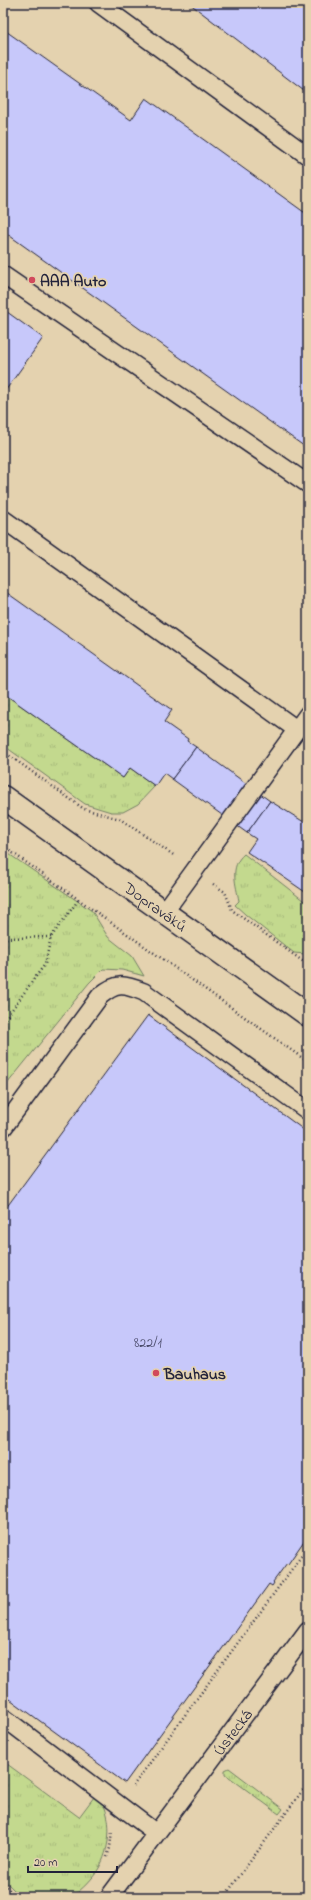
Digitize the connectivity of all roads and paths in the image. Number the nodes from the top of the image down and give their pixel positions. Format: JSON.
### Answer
{"nodes":[{"id":1,"x":98,"y":3,"type":"edge"},
{"id":2,"x":308,"y":156,"type":"edge"},
{"id":3,"x":3,"y":275,"type":"edge"},
{"id":4,"x":308,"y":484,"type":"edge"},
{"id":5,"x":3,"y":519,"type":"edge"},
{"id":6,"x":308,"y":714,"type":"edge"},
{"id":7,"x":296,"y":729,"type":"junction"},
{"id":8,"x":3,"y":751,"type":"edge"},
{"id":9,"x":3,"y":797,"type":"edge"},
{"id":10,"x":3,"y":846,"type":"edge"},
{"id":11,"x":194,"y":870,"type":"junction"},
{"id":12,"x":79,"y":899,"type":"junction"},
{"id":13,"x":165,"y":911,"type":"junction"},
{"id":14,"x":51,"y":937,"type":"junction"},
{"id":15,"x":3,"y":941,"type":"edge"},
{"id":16,"x":308,"y":965,"type":"edge"},
{"id":17,"x":308,"y":1015,"type":"edge"},
{"id":18,"x":3,"y":1022,"type":"edge"},
{"id":19,"x":308,"y":1062,"type":"edge"},
{"id":20,"x":308,"y":1111,"type":"edge"},
{"id":21,"x":3,"y":1128,"type":"edge"},
{"id":22,"x":308,"y":1547,"type":"edge"},
{"id":23,"x":308,"y":1630,"type":"edge"},
{"id":24,"x":3,"y":1717,"type":"edge"},
{"id":25,"x":308,"y":1783,"type":"edge"},
{"id":26,"x":118,"y":1803,"type":"junction"},
{"id":27,"x":156,"y":1833,"type":"junction"},
{"id":28,"x":105,"y":1862,"type":"dead end"},
{"id":29,"x":3,"y":1884,"type":"edge"},
{"id":30,"x":17,"y":1897,"type":"edge"},
{"id":31,"x":109,"y":1897,"type":"edge"},
{"id":32,"x":224,"y":1897,"type":"edge"}],
"edges":[{"from":1,"to":2,"type":"lane"},
{"from":3,"to":4,"type":"lane"},
{"from":5,"to":7,"type":"lane"},
{"from":6,"to":7,"type":"lane"},
{"from":7,"to":11,"type":"lane"},
{"from":8,"to":11,"type":"path"},
{"from":9,"to":13,"type":"street","name":"Dopraváků"},
{"from":10,"to":12,"type":"path"},
{"from":11,"to":13,"type":"lane"},
{"from":11,"to":16,"type":"path"},
{"from":12,"to":14,"type":"path"},
{"from":12,"to":19,"type":"path"},
{"from":13,"to":17,"type":"street","name":"Dopraváků"},
{"from":14,"to":15,"type":"path"},
{"from":14,"to":18,"type":"path"},
{"from":20,"to":21,"type":"lane"},
{"from":22,"to":26,"type":"path"},
{"from":23,"to":27,"type":"lane","name":"Ústecká"},
{"from":24,"to":26,"type":"lane"},
{"from":25,"to":32,"type":"path"},
{"from":26,"to":27,"type":"lane"},
{"from":26,"to":28,"type":"path"},
{"from":27,"to":31,"type":"lane","name":"Ústecká"},
{"from":29,"to":30,"type":"path"}]}
